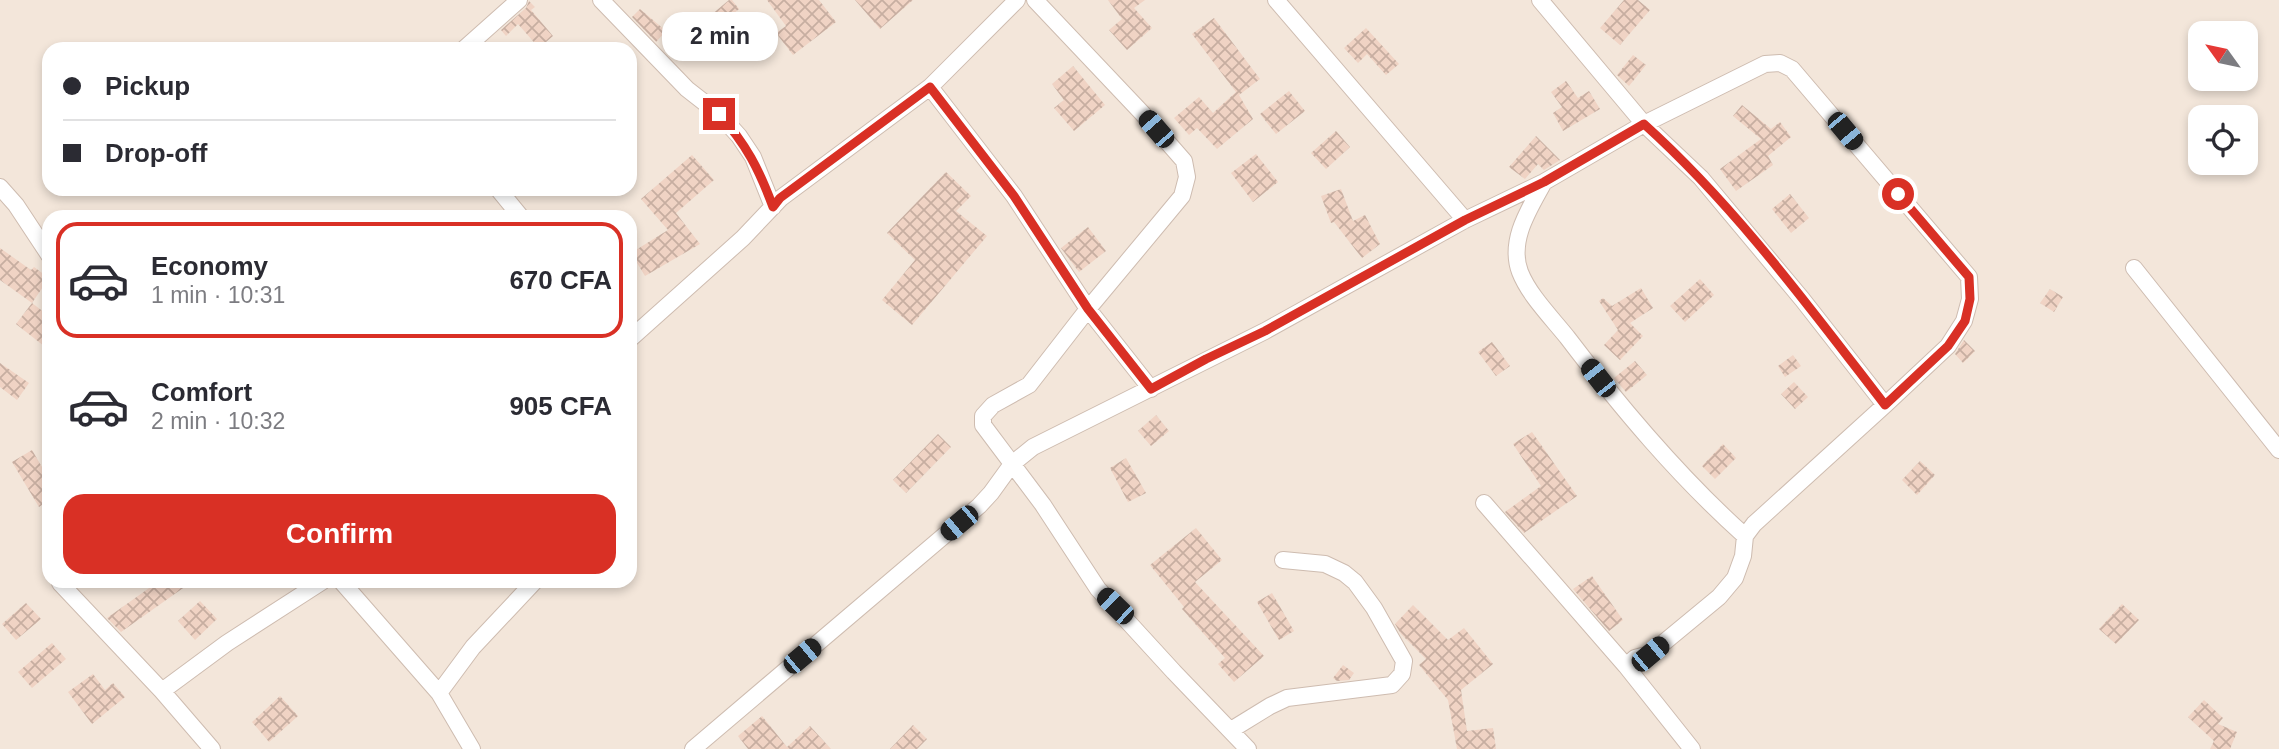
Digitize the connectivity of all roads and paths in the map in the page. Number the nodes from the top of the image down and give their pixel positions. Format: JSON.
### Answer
{"nodes":[{"id":1,"x":519,"y":0,"type":"edge"},
{"id":2,"x":601,"y":0,"type":"edge"},
{"id":3,"x":1017,"y":0,"type":"edge"},
{"id":4,"x":1035,"y":0,"type":"edge"},
{"id":5,"x":1276,"y":0,"type":"edge"},
{"id":6,"x":1540,"y":0,"type":"edge"},
{"id":7,"x":472,"y":42,"type":"edge"},
{"id":8,"x":930,"y":87,"type":"junction"},
{"id":9,"x":1644,"y":124,"type":"junction"},
{"id":10,"x":1544,"y":182,"type":"junction"},
{"id":11,"x":0,"y":187,"type":"edge"},
{"id":12,"x":504,"y":196,"type":"edge"},
{"id":13,"x":773,"y":207,"type":"junction"},
{"id":14,"x":515,"y":210,"type":"edge"},
{"id":15,"x":1465,"y":220,"type":"junction"},
{"id":16,"x":42,"y":244,"type":"edge"},
{"id":17,"x":2134,"y":268,"type":"dead end"},
{"id":18,"x":1088,"y":309,"type":"junction"},
{"id":19,"x":637,"y":333,"type":"edge"},
{"id":20,"x":1151,"y":389,"type":"junction"},
{"id":21,"x":1885,"y":405,"type":"junction"},
{"id":22,"x":2279,"y":450,"type":"edge"},
{"id":23,"x":1012,"y":464,"type":"junction"},
{"id":24,"x":1484,"y":503,"type":"dead end"},
{"id":25,"x":1745,"y":536,"type":"junction"},
{"id":26,"x":1283,"y":560,"type":"dead end"},
{"id":27,"x":65,"y":588,"type":"edge"},
{"id":28,"x":312,"y":588,"type":"edge"},
{"id":29,"x":347,"y":588,"type":"edge"},
{"id":30,"x":528,"y":588,"type":"edge"},
{"id":31,"x":1626,"y":666,"type":"junction"},
{"id":32,"x":162,"y":691,"type":"junction"},
{"id":33,"x":439,"y":694,"type":"junction"},
{"id":34,"x":1231,"y":730,"type":"junction"},
{"id":35,"x":212,"y":749,"type":"edge"},
{"id":36,"x":472,"y":749,"type":"edge"},
{"id":37,"x":693,"y":749,"type":"edge"},
{"id":38,"x":1248,"y":749,"type":"edge"},
{"id":39,"x":1692,"y":749,"type":"edge"}],
"edges":[{"from":1,"to":7,"type":"street"},
{"from":2,"to":13,"type":"street"},
{"from":3,"to":8,"type":"street"},
{"from":4,"to":18,"type":"street"},
{"from":5,"to":15,"type":"street"},
{"from":6,"to":9,"type":"street"},
{"from":8,"to":13,"type":"street"},
{"from":8,"to":18,"type":"street"},
{"from":9,"to":10,"type":"street"},
{"from":9,"to":21,"type":"street"},
{"from":9,"to":21,"type":"street"},
{"from":10,"to":15,"type":"street"},
{"from":10,"to":25,"type":"street"},
{"from":11,"to":16,"type":"street"},
{"from":12,"to":14,"type":"street"},
{"from":13,"to":19,"type":"street"},
{"from":15,"to":20,"type":"street"},
{"from":17,"to":22,"type":"street"},
{"from":18,"to":20,"type":"street"},
{"from":18,"to":23,"type":"street"},
{"from":20,"to":23,"type":"street"},
{"from":21,"to":25,"type":"street"},
{"from":23,"to":34,"type":"street"},
{"from":23,"to":37,"type":"street"},
{"from":24,"to":31,"type":"street"},
{"from":25,"to":31,"type":"street"},
{"from":26,"to":34,"type":"street"},
{"from":27,"to":32,"type":"street"},
{"from":28,"to":32,"type":"street"},
{"from":29,"to":33,"type":"street"},
{"from":30,"to":33,"type":"street"},
{"from":31,"to":39,"type":"street"},
{"from":32,"to":35,"type":"street"},
{"from":33,"to":36,"type":"street"},
{"from":34,"to":38,"type":"street"}]}
